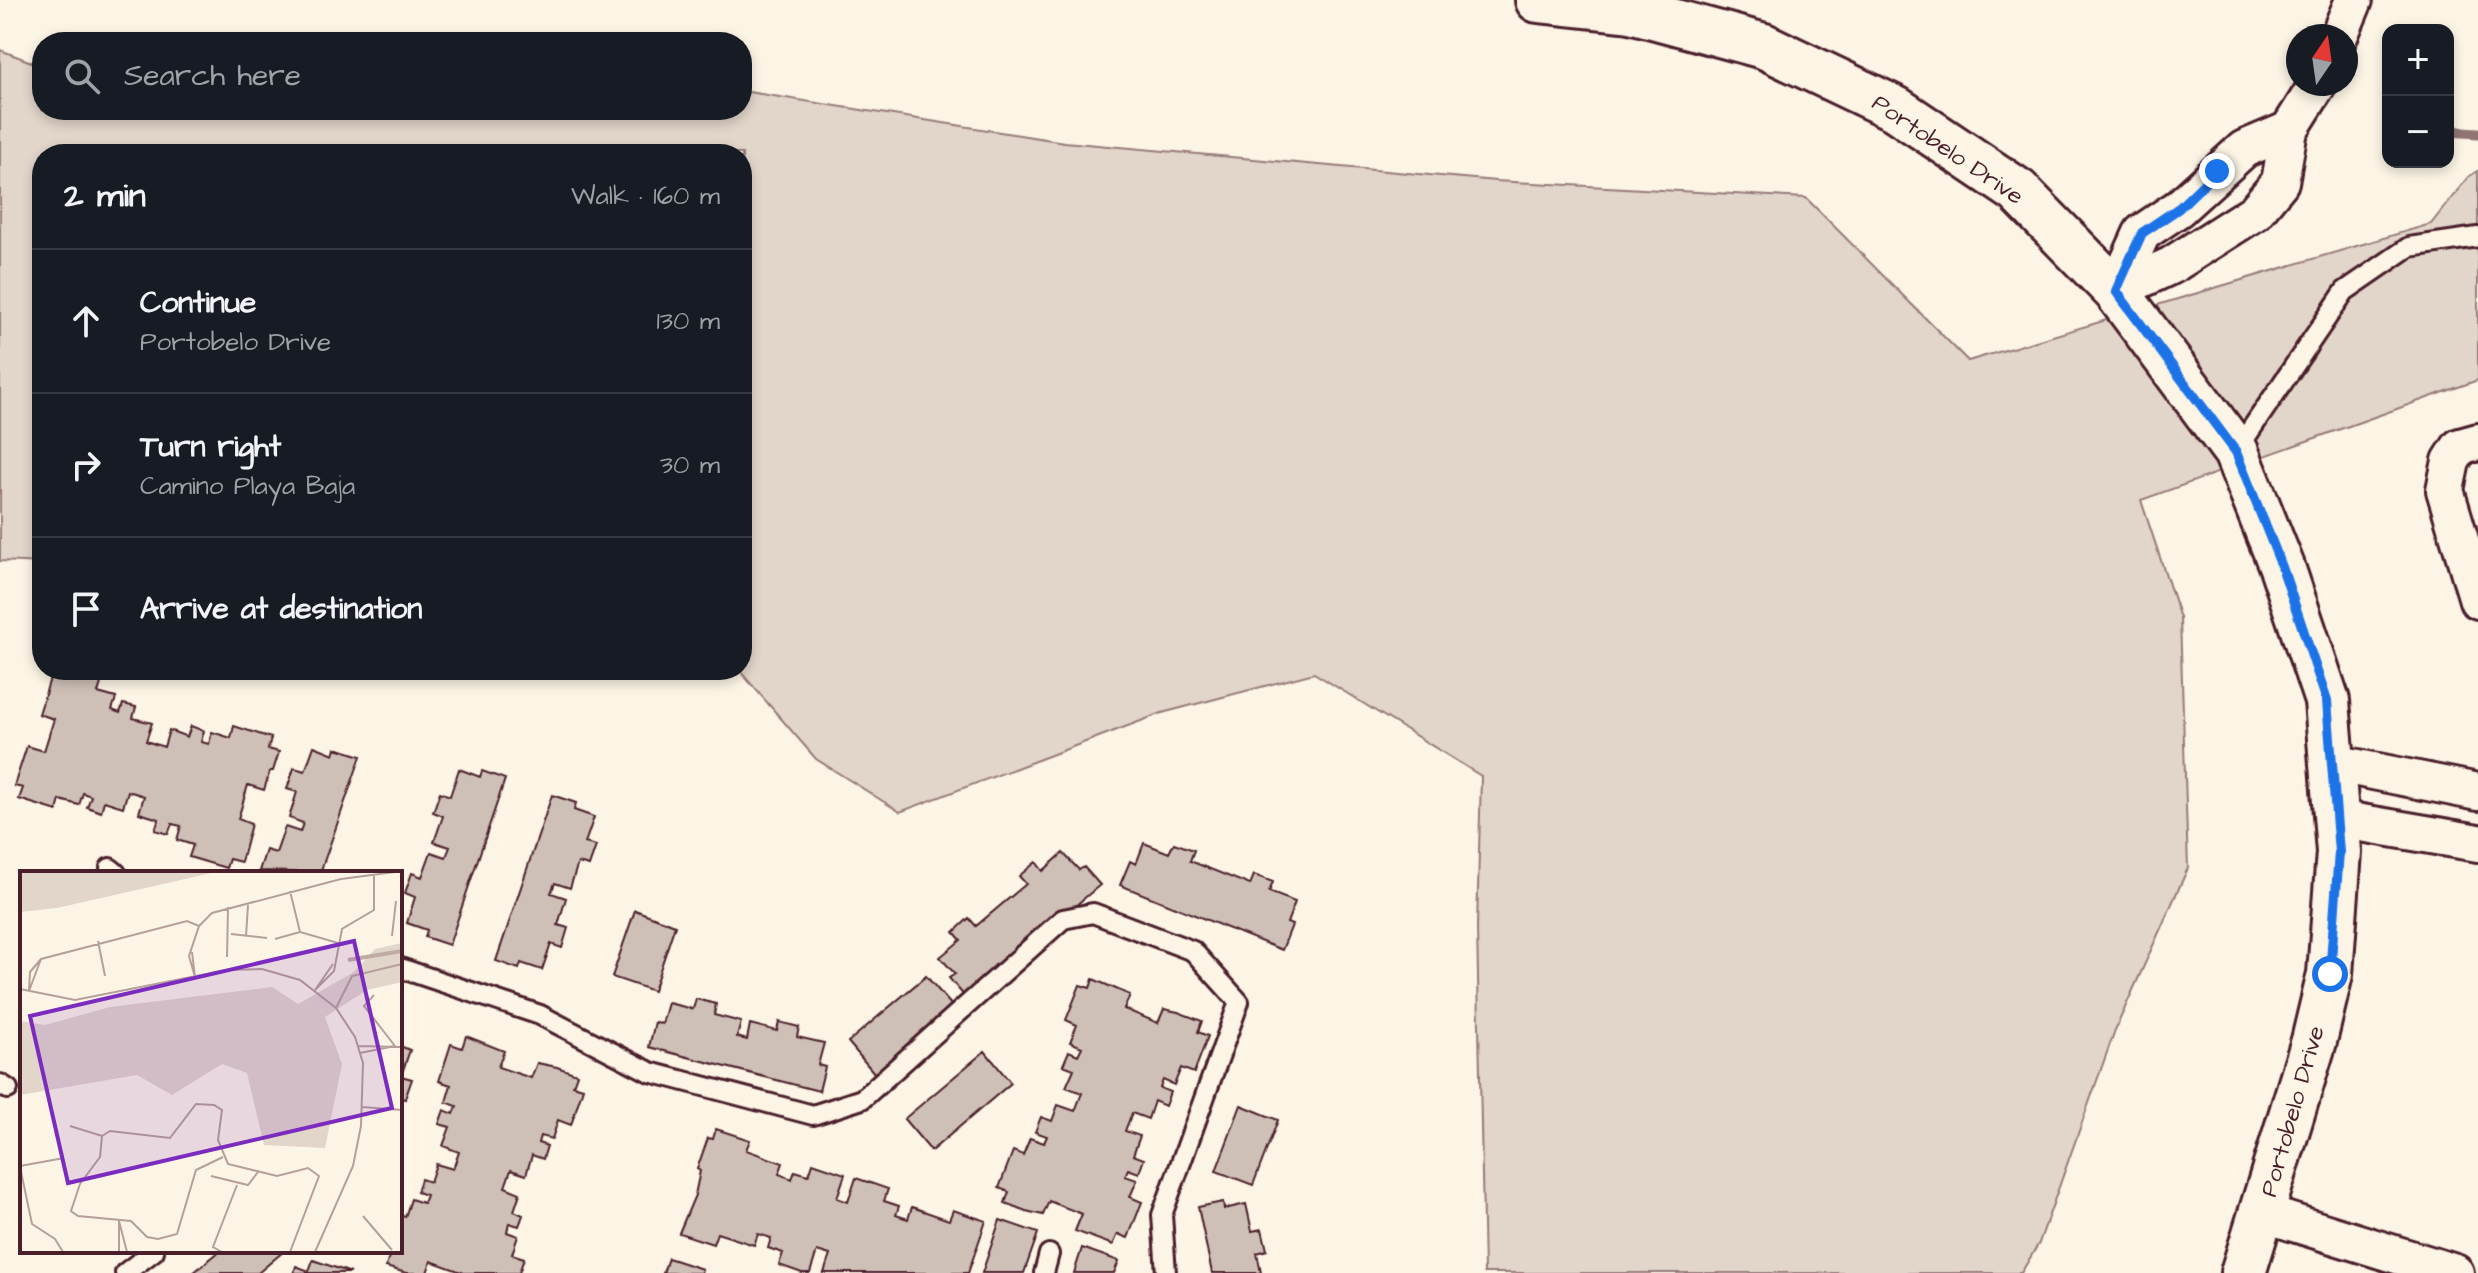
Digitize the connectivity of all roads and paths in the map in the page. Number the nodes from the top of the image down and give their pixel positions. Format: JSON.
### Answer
{"nodes":[{"id":1,"x":1538,"y":0,"type":"edge"},
{"id":2,"x":2354,"y":0,"type":"edge"},
{"id":3,"x":2344,"y":24,"type":"edge"},
{"id":4,"x":2310,"y":96,"type":"edge"},
{"id":5,"x":2289,"y":130,"type":"junction"},
{"id":6,"x":2478,"y":237,"type":"edge"},
{"id":7,"x":2116,"y":291,"type":"junction"},
{"id":8,"x":2478,"y":442,"type":"edge"},
{"id":9,"x":2236,"y":452,"type":"junction"},
{"id":10,"x":2478,"y":600,"type":"edge"},
{"id":11,"x":2333,"y":763,"type":"junction"},
{"id":12,"x":2478,"y":792,"type":"edge"},
{"id":13,"x":2338,"y":819,"type":"junction"},
{"id":14,"x":2478,"y":843,"type":"edge"},
{"id":15,"x":402,"y":969,"type":"edge"},
{"id":16,"x":2262,"y":1213,"type":"junction"},
{"id":17,"x":151,"y":1253,"type":"edge"},
{"id":18,"x":1049,"y":1254,"type":"dead end"},
{"id":19,"x":125,"y":1273,"type":"edge"},
{"id":20,"x":1044,"y":1273,"type":"edge"},
{"id":21,"x":1166,"y":1273,"type":"edge"},
{"id":22,"x":2243,"y":1273,"type":"edge"},
{"id":23,"x":2455,"y":1273,"type":"edge"}],
"edges":[{"from":1,"to":7,"type":"street","name":"Portobelo Drive"},
{"from":2,"to":3,"type":"street"},
{"from":4,"to":5,"type":"street"},
{"from":5,"to":7,"type":"street"},
{"from":5,"to":7,"type":"street"},
{"from":6,"to":9,"type":"lane"},
{"from":7,"to":9,"type":"street","name":"Portobelo Drive"},
{"from":8,"to":10,"type":"street"},
{"from":9,"to":11,"type":"street","name":"Portobelo Drive"},
{"from":11,"to":12,"type":"street"},
{"from":11,"to":13,"type":"street","name":"Portobelo Drive"},
{"from":13,"to":14,"type":"street"},
{"from":13,"to":16,"type":"street","name":"Portobelo Drive"},
{"from":15,"to":21,"type":"lane"},
{"from":16,"to":22,"type":"street","name":"Portobelo Drive"},
{"from":16,"to":23,"type":"street"},
{"from":17,"to":19,"type":"lane"},
{"from":18,"to":20,"type":"lane"}]}
